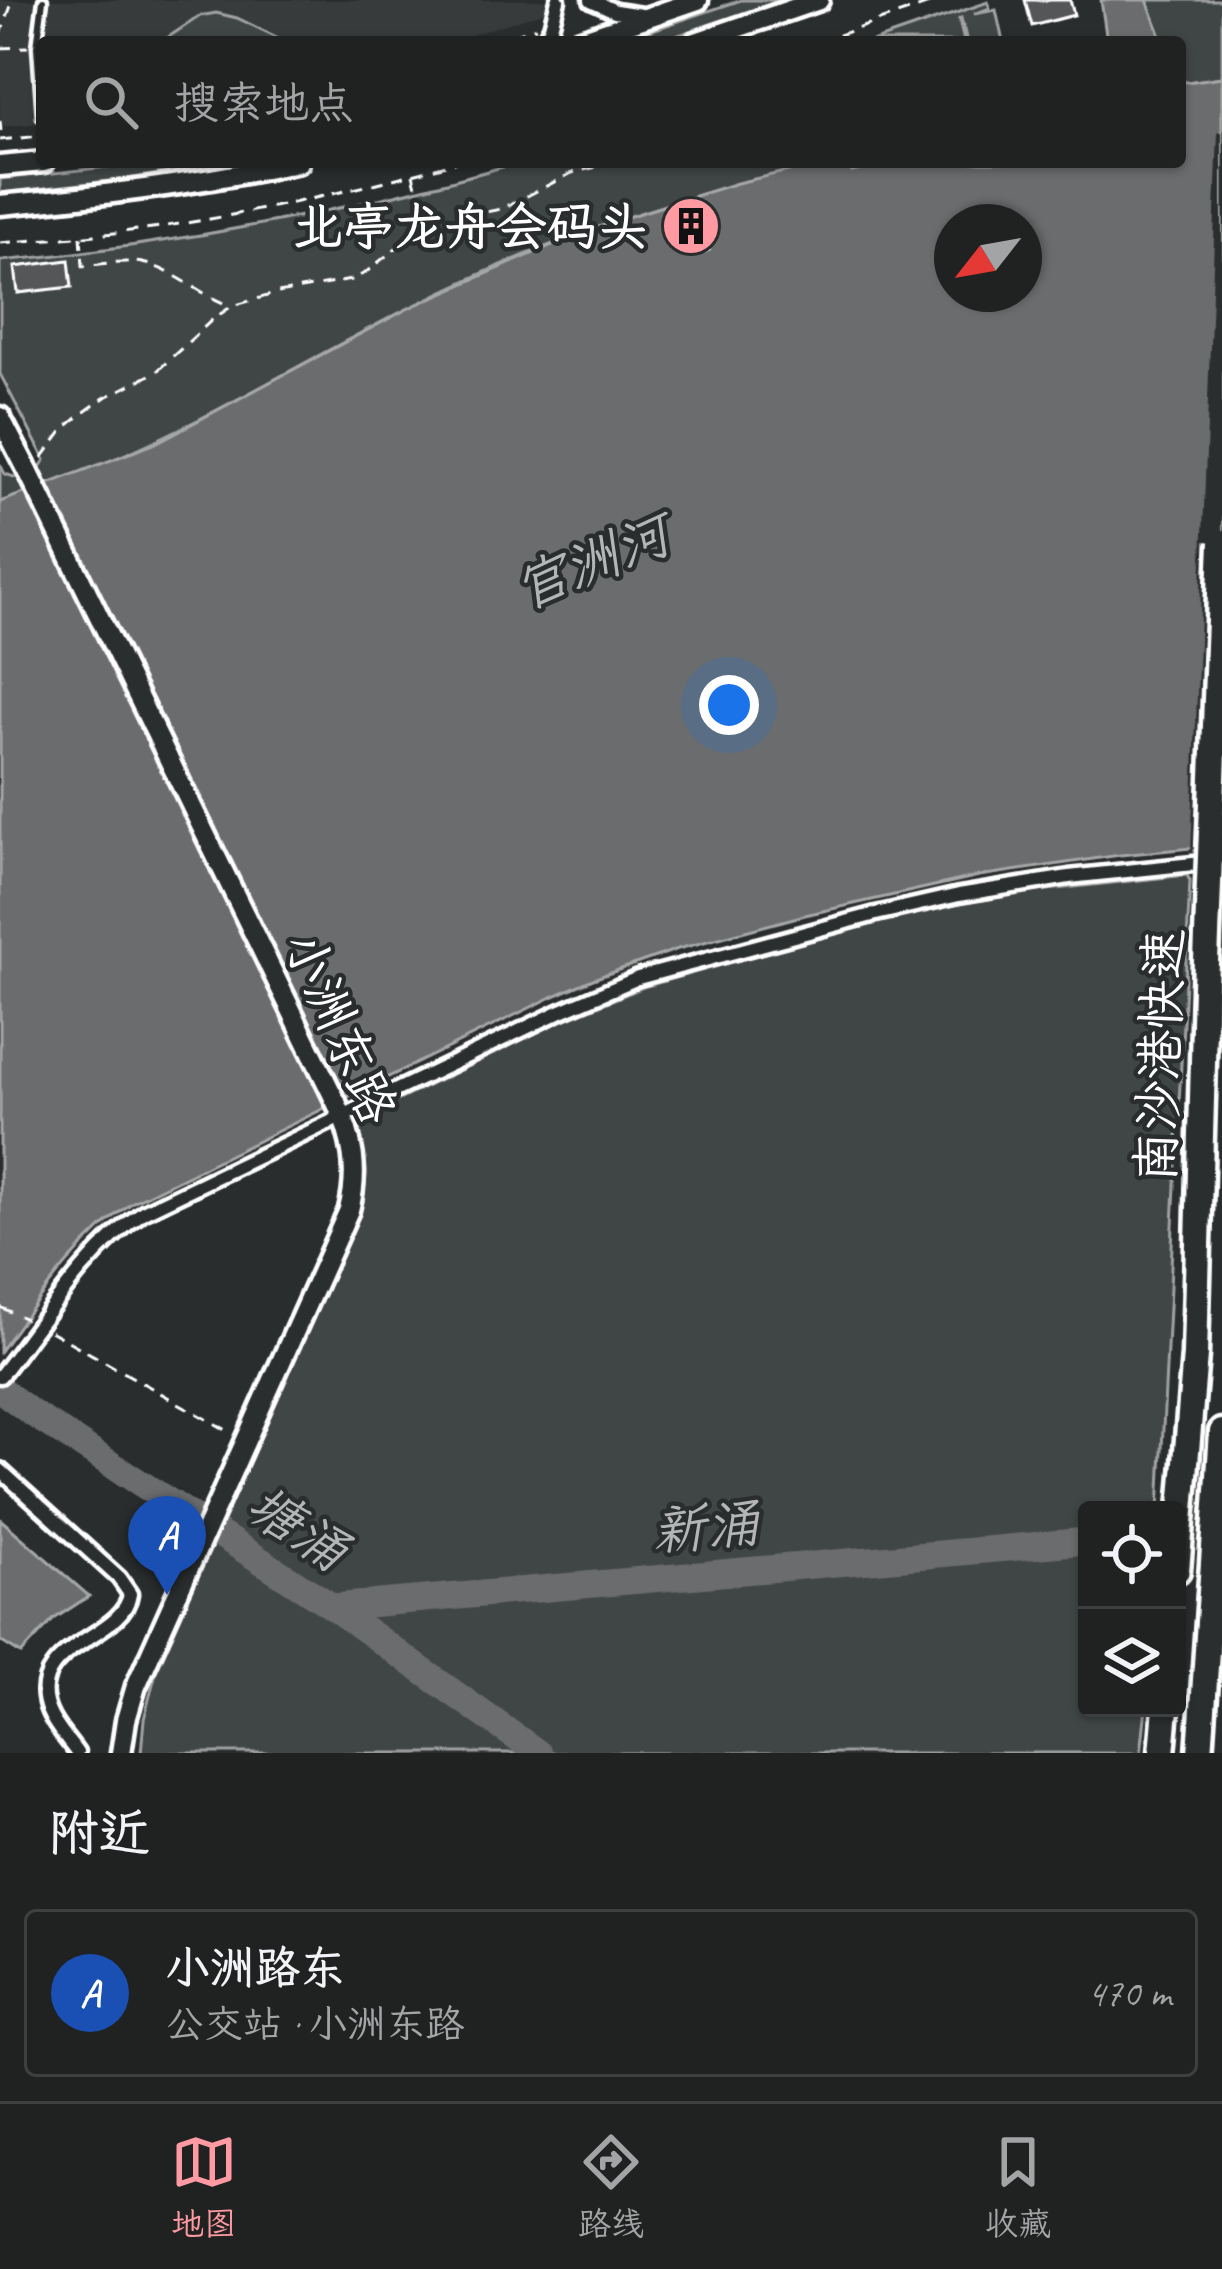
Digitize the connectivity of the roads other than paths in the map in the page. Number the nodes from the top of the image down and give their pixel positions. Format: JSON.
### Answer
{"nodes":[{"id":1,"x":43,"y":0,"type":"edge"},
{"id":2,"x":558,"y":0,"type":"edge"},
{"id":3,"x":591,"y":0,"type":"edge"},
{"id":4,"x":698,"y":0,"type":"edge"},
{"id":5,"x":819,"y":0,"type":"edge"},
{"id":6,"x":654,"y":15,"type":"junction"},
{"id":7,"x":38,"y":36,"type":"edge"},
{"id":8,"x":545,"y":36,"type":"edge"},
{"id":9,"x":593,"y":36,"type":"edge"},
{"id":10,"x":714,"y":36,"type":"edge"},
{"id":11,"x":36,"y":163,"type":"edge"},
{"id":12,"x":0,"y":166,"type":"edge"},
{"id":13,"x":271,"y":168,"type":"edge"},
{"id":14,"x":0,"y":206,"type":"edge"},
{"id":15,"x":0,"y":418,"type":"edge"},
{"id":16,"x":1222,"y":542,"type":"edge"},
{"id":17,"x":1222,"y":861,"type":"edge"},
{"id":18,"x":340,"y":1109,"type":"junction"},
{"id":19,"x":0,"y":1376,"type":"edge"},
{"id":20,"x":1222,"y":1432,"type":"edge"},
{"id":21,"x":0,"y":1471,"type":"edge"},
{"id":22,"x":1183,"y":1501,"type":"edge"},
{"id":23,"x":1165,"y":1717,"type":"edge"},
{"id":24,"x":76,"y":1753,"type":"edge"},
{"id":25,"x":121,"y":1753,"type":"edge"},
{"id":26,"x":1162,"y":1753,"type":"edge"},
{"id":27,"x":1200,"y":1753,"type":"edge"}],
"edges":[{"from":1,"to":7,"type":"lane"},
{"from":2,"to":8,"type":"street"},
{"from":3,"to":6,"type":"street"},
{"from":4,"to":6,"type":"main road"},
{"from":5,"to":10,"type":"main road"},
{"from":6,"to":9,"type":"main road"},
{"from":11,"to":12,"type":"main road"},
{"from":13,"to":14,"type":"main road"},
{"from":15,"to":18,"type":"main road","name":"小洲东路","bridge":true},
{"from":16,"to":22,"type":"highway","name":"南沙港快速","bridge":true},
{"from":17,"to":18,"type":"street"},
{"from":18,"to":19,"type":"street"},
{"from":18,"to":25,"type":"main road","name":"小洲东路"},
{"from":20,"to":27,"type":"highway"},
{"from":21,"to":24,"type":"street"},
{"from":23,"to":26,"type":"highway"}]}
